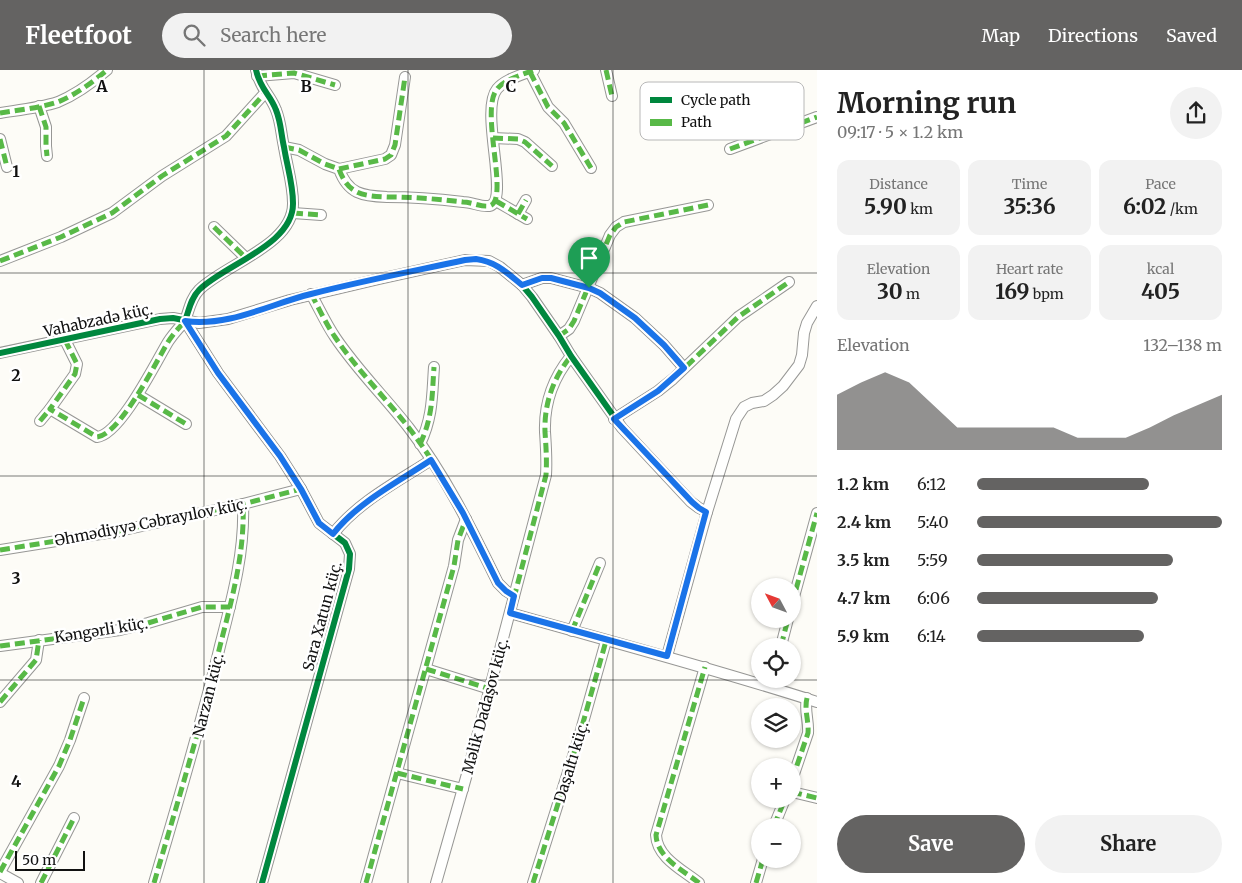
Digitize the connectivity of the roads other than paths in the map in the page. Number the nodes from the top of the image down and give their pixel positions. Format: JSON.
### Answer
{"nodes":[{"id":1,"x":107,"y":70,"type":"edge"},
{"id":2,"x":606,"y":70,"type":"edge"},
{"id":3,"x":532,"y":71,"type":"edge"},
{"id":4,"x":256,"y":73,"type":"edge"},
{"id":5,"x":405,"y":77,"type":"dead end"},
{"id":6,"x":335,"y":85,"type":"dead end"},
{"id":7,"x":265,"y":93,"type":"junction"},
{"id":8,"x":612,"y":96,"type":"dead end"},
{"id":9,"x":39,"y":106,"type":"junction"},
{"id":10,"x":0,"y":113,"type":"edge"},
{"id":11,"x":817,"y":118,"type":"edge"},
{"id":12,"x":804,"y":123,"type":"edge"},
{"id":13,"x":493,"y":138,"type":"junction"},
{"id":14,"x":0,"y":139,"type":"edge"},
{"id":15,"x":757,"y":140,"type":"edge"},
{"id":16,"x":284,"y":147,"type":"junction"},
{"id":17,"x":730,"y":150,"type":"dead end"},
{"id":18,"x":48,"y":156,"type":"dead end"},
{"id":19,"x":552,"y":166,"type":"dead end"},
{"id":20,"x":7,"y":167,"type":"dead end"},
{"id":21,"x":591,"y":168,"type":"dead end"},
{"id":22,"x":339,"y":169,"type":"junction"},
{"id":23,"x":526,"y":200,"type":"dead end"},
{"id":24,"x":496,"y":201,"type":"junction"},
{"id":25,"x":708,"y":205,"type":"dead end"},
{"id":26,"x":293,"y":213,"type":"junction"},
{"id":27,"x":321,"y":215,"type":"dead end"},
{"id":28,"x":214,"y":226,"type":"dead end"},
{"id":29,"x":246,"y":258,"type":"junction"},
{"id":30,"x":0,"y":262,"type":"edge"},
{"id":31,"x":788,"y":282,"type":"dead end"},
{"id":32,"x":522,"y":285,"type":"junction"},
{"id":33,"x":589,"y":288,"type":"junction"},
{"id":34,"x":311,"y":294,"type":"junction"},
{"id":35,"x":817,"y":306,"type":"edge"},
{"id":36,"x":185,"y":321,"type":"junction"},
{"id":37,"x":560,"y":336,"type":"junction"},
{"id":38,"x":65,"y":340,"type":"junction"},
{"id":39,"x":0,"y":353,"type":"edge"},
{"id":40,"x":571,"y":356,"type":"junction"},
{"id":41,"x":434,"y":367,"type":"dead end"},
{"id":42,"x":684,"y":368,"type":"junction"},
{"id":43,"x":138,"y":395,"type":"junction"},
{"id":44,"x":50,"y":409,"type":"junction"},
{"id":45,"x":614,"y":419,"type":"junction"},
{"id":46,"x":40,"y":421,"type":"dead end"},
{"id":47,"x":186,"y":424,"type":"dead end"},
{"id":48,"x":420,"y":444,"type":"junction"},
{"id":49,"x":431,"y":460,"type":"junction"},
{"id":50,"x":301,"y":489,"type":"junction"},
{"id":51,"x":243,"y":504,"type":"junction"},
{"id":52,"x":706,"y":512,"type":"junction"},
{"id":53,"x":817,"y":513,"type":"edge"},
{"id":54,"x":466,"y":518,"type":"junction"},
{"id":55,"x":333,"y":534,"type":"junction"},
{"id":56,"x":0,"y":550,"type":"edge"},
{"id":57,"x":600,"y":563,"type":"dead end"},
{"id":58,"x":799,"y":578,"type":"edge"},
{"id":59,"x":514,"y":596,"type":"junction"},
{"id":60,"x":230,"y":607,"type":"junction"},
{"id":61,"x":510,"y":613,"type":"junction"},
{"id":62,"x":572,"y":631,"type":"junction"},
{"id":63,"x":39,"y":640,"type":"junction"},
{"id":64,"x":606,"y":641,"type":"junction"},
{"id":65,"x":0,"y":646,"type":"edge"},
{"id":66,"x":667,"y":656,"type":"junction"},
{"id":67,"x":705,"y":667,"type":"junction"},
{"id":68,"x":426,"y":669,"type":"junction"},
{"id":69,"x":751,"y":677,"type":"edge"},
{"id":70,"x":784,"y":688,"type":"edge"},
{"id":71,"x":490,"y":689,"type":"junction"},
{"id":72,"x":84,"y":698,"type":"dead end"},
{"id":73,"x":806,"y":698,"type":"junction"},
{"id":74,"x":0,"y":702,"type":"edge"},
{"id":75,"x":817,"y":702,"type":"edge"},
{"id":76,"x":799,"y":758,"type":"edge"},
{"id":77,"x":397,"y":772,"type":"junction"},
{"id":78,"x":463,"y":790,"type":"junction"},
{"id":79,"x":801,"y":794,"type":"edge"},
{"id":80,"x":817,"y":798,"type":"edge"},
{"id":81,"x":74,"y":818,"type":"dead end"},
{"id":82,"x":760,"y":868,"type":"edge"},
{"id":83,"x":0,"y":873,"type":"edge"},
{"id":84,"x":18,"y":883,"type":"edge"},
{"id":85,"x":41,"y":883,"type":"edge"},
{"id":86,"x":154,"y":883,"type":"edge"},
{"id":87,"x":262,"y":883,"type":"edge"},
{"id":88,"x":366,"y":883,"type":"edge"},
{"id":89,"x":436,"y":883,"type":"edge"},
{"id":90,"x":533,"y":883,"type":"edge"},
{"id":91,"x":699,"y":883,"type":"edge"},
{"id":92,"x":756,"y":883,"type":"edge"}],
"edges":[{"from":1,"to":9,"type":"street"},
{"from":2,"to":8,"type":"street"},
{"from":3,"to":13,"type":"street"},
{"from":3,"to":21,"type":"street"},
{"from":4,"to":6,"type":"street"},
{"from":4,"to":7,"type":"street"},
{"from":5,"to":22,"type":"street"},
{"from":7,"to":16,"type":"street"},
{"from":7,"to":30,"type":"street"},
{"from":9,"to":10,"type":"street"},
{"from":9,"to":18,"type":"street"},
{"from":11,"to":12,"type":"street"},
{"from":13,"to":19,"type":"street"},
{"from":13,"to":24,"type":"street"},
{"from":14,"to":20,"type":"street"},
{"from":15,"to":17,"type":"street"},
{"from":16,"to":22,"type":"street"},
{"from":16,"to":26,"type":"street"},
{"from":22,"to":24,"type":"street"},
{"from":23,"to":24,"type":"street"},
{"from":25,"to":33,"type":"street"},
{"from":26,"to":27,"type":"street"},
{"from":26,"to":29,"type":"street"},
{"from":28,"to":29,"type":"street"},
{"from":29,"to":36,"type":"street"},
{"from":31,"to":42,"type":"street"},
{"from":32,"to":33,"type":"street"},
{"from":32,"to":34,"type":"street","name":"Vahabzadə küç."},
{"from":32,"to":37,"type":"street","name":"Vahabzadə küç."},
{"from":33,"to":37,"type":"street"},
{"from":33,"to":42,"type":"street"},
{"from":34,"to":36,"type":"street","name":"Vahabzadə küç."},
{"from":34,"to":48,"type":"street"},
{"from":35,"to":52,"type":"street"},
{"from":36,"to":38,"type":"street","name":"Vahabzadə küç."},
{"from":36,"to":43,"type":"street"},
{"from":36,"to":50,"type":"street","name":"Sara Xatun küç."},
{"from":37,"to":40,"type":"street","name":"Vahabzadə küç."},
{"from":38,"to":39,"type":"street","name":"Vahabzadə küç."},
{"from":38,"to":44,"type":"street"},
{"from":40,"to":45,"type":"street","name":"Vahabzadə küç."},
{"from":40,"to":59,"type":"street","name":"Məlik Dadaşov küç."},
{"from":41,"to":48,"type":"street"},
{"from":42,"to":45,"type":"street"},
{"from":43,"to":44,"type":"street"},
{"from":43,"to":47,"type":"street"},
{"from":44,"to":46,"type":"street"},
{"from":45,"to":52,"type":"street","name":"Vahabzadə küç."},
{"from":48,"to":49,"type":"street"},
{"from":49,"to":54,"type":"street"},
{"from":49,"to":55,"type":"street"},
{"from":50,"to":51,"type":"street","name":"Əhmədiyyə Cəbrayılov küç."},
{"from":50,"to":55,"type":"street","name":"Sara Xatun küç."},
{"from":51,"to":56,"type":"street","name":"Əhmədiyyə Cəbrayılov küç."},
{"from":51,"to":60,"type":"street","name":"Narzan küç."},
{"from":52,"to":66,"type":"street"},
{"from":53,"to":58,"type":"street"},
{"from":54,"to":59,"type":"street"},
{"from":54,"to":68,"type":"street"},
{"from":55,"to":87,"type":"street","name":"Sara Xatun küç."},
{"from":57,"to":62,"type":"street"},
{"from":59,"to":61,"type":"street","name":"Məlik Dadaşov küç."},
{"from":60,"to":63,"type":"street","name":"Kəngərli küç."},
{"from":60,"to":86,"type":"street","name":"Narzan küç."},
{"from":61,"to":62,"type":"street"},
{"from":61,"to":71,"type":"street","name":"Məlik Dadaşov küç."},
{"from":62,"to":64,"type":"street"},
{"from":63,"to":65,"type":"street","name":"Kəngərli küç."},
{"from":63,"to":74,"type":"street"},
{"from":64,"to":66,"type":"street"},
{"from":64,"to":90,"type":"street","name":"Daşaltı küç."},
{"from":66,"to":67,"type":"street"},
{"from":67,"to":69,"type":"street"},
{"from":67,"to":91,"type":"street"},
{"from":68,"to":71,"type":"street"},
{"from":68,"to":77,"type":"street"},
{"from":70,"to":73,"type":"street"},
{"from":71,"to":78,"type":"street","name":"Məlik Dadaşov küç."},
{"from":72,"to":83,"type":"street"},
{"from":73,"to":75,"type":"street"},
{"from":73,"to":76,"type":"street"},
{"from":77,"to":78,"type":"street"},
{"from":77,"to":88,"type":"street"},
{"from":78,"to":89,"type":"street","name":"Məlik Dadaşov küç."},
{"from":79,"to":80,"type":"street"},
{"from":81,"to":85,"type":"street"},
{"from":82,"to":92,"type":"street"},
{"from":83,"to":84,"type":"street"}]}
